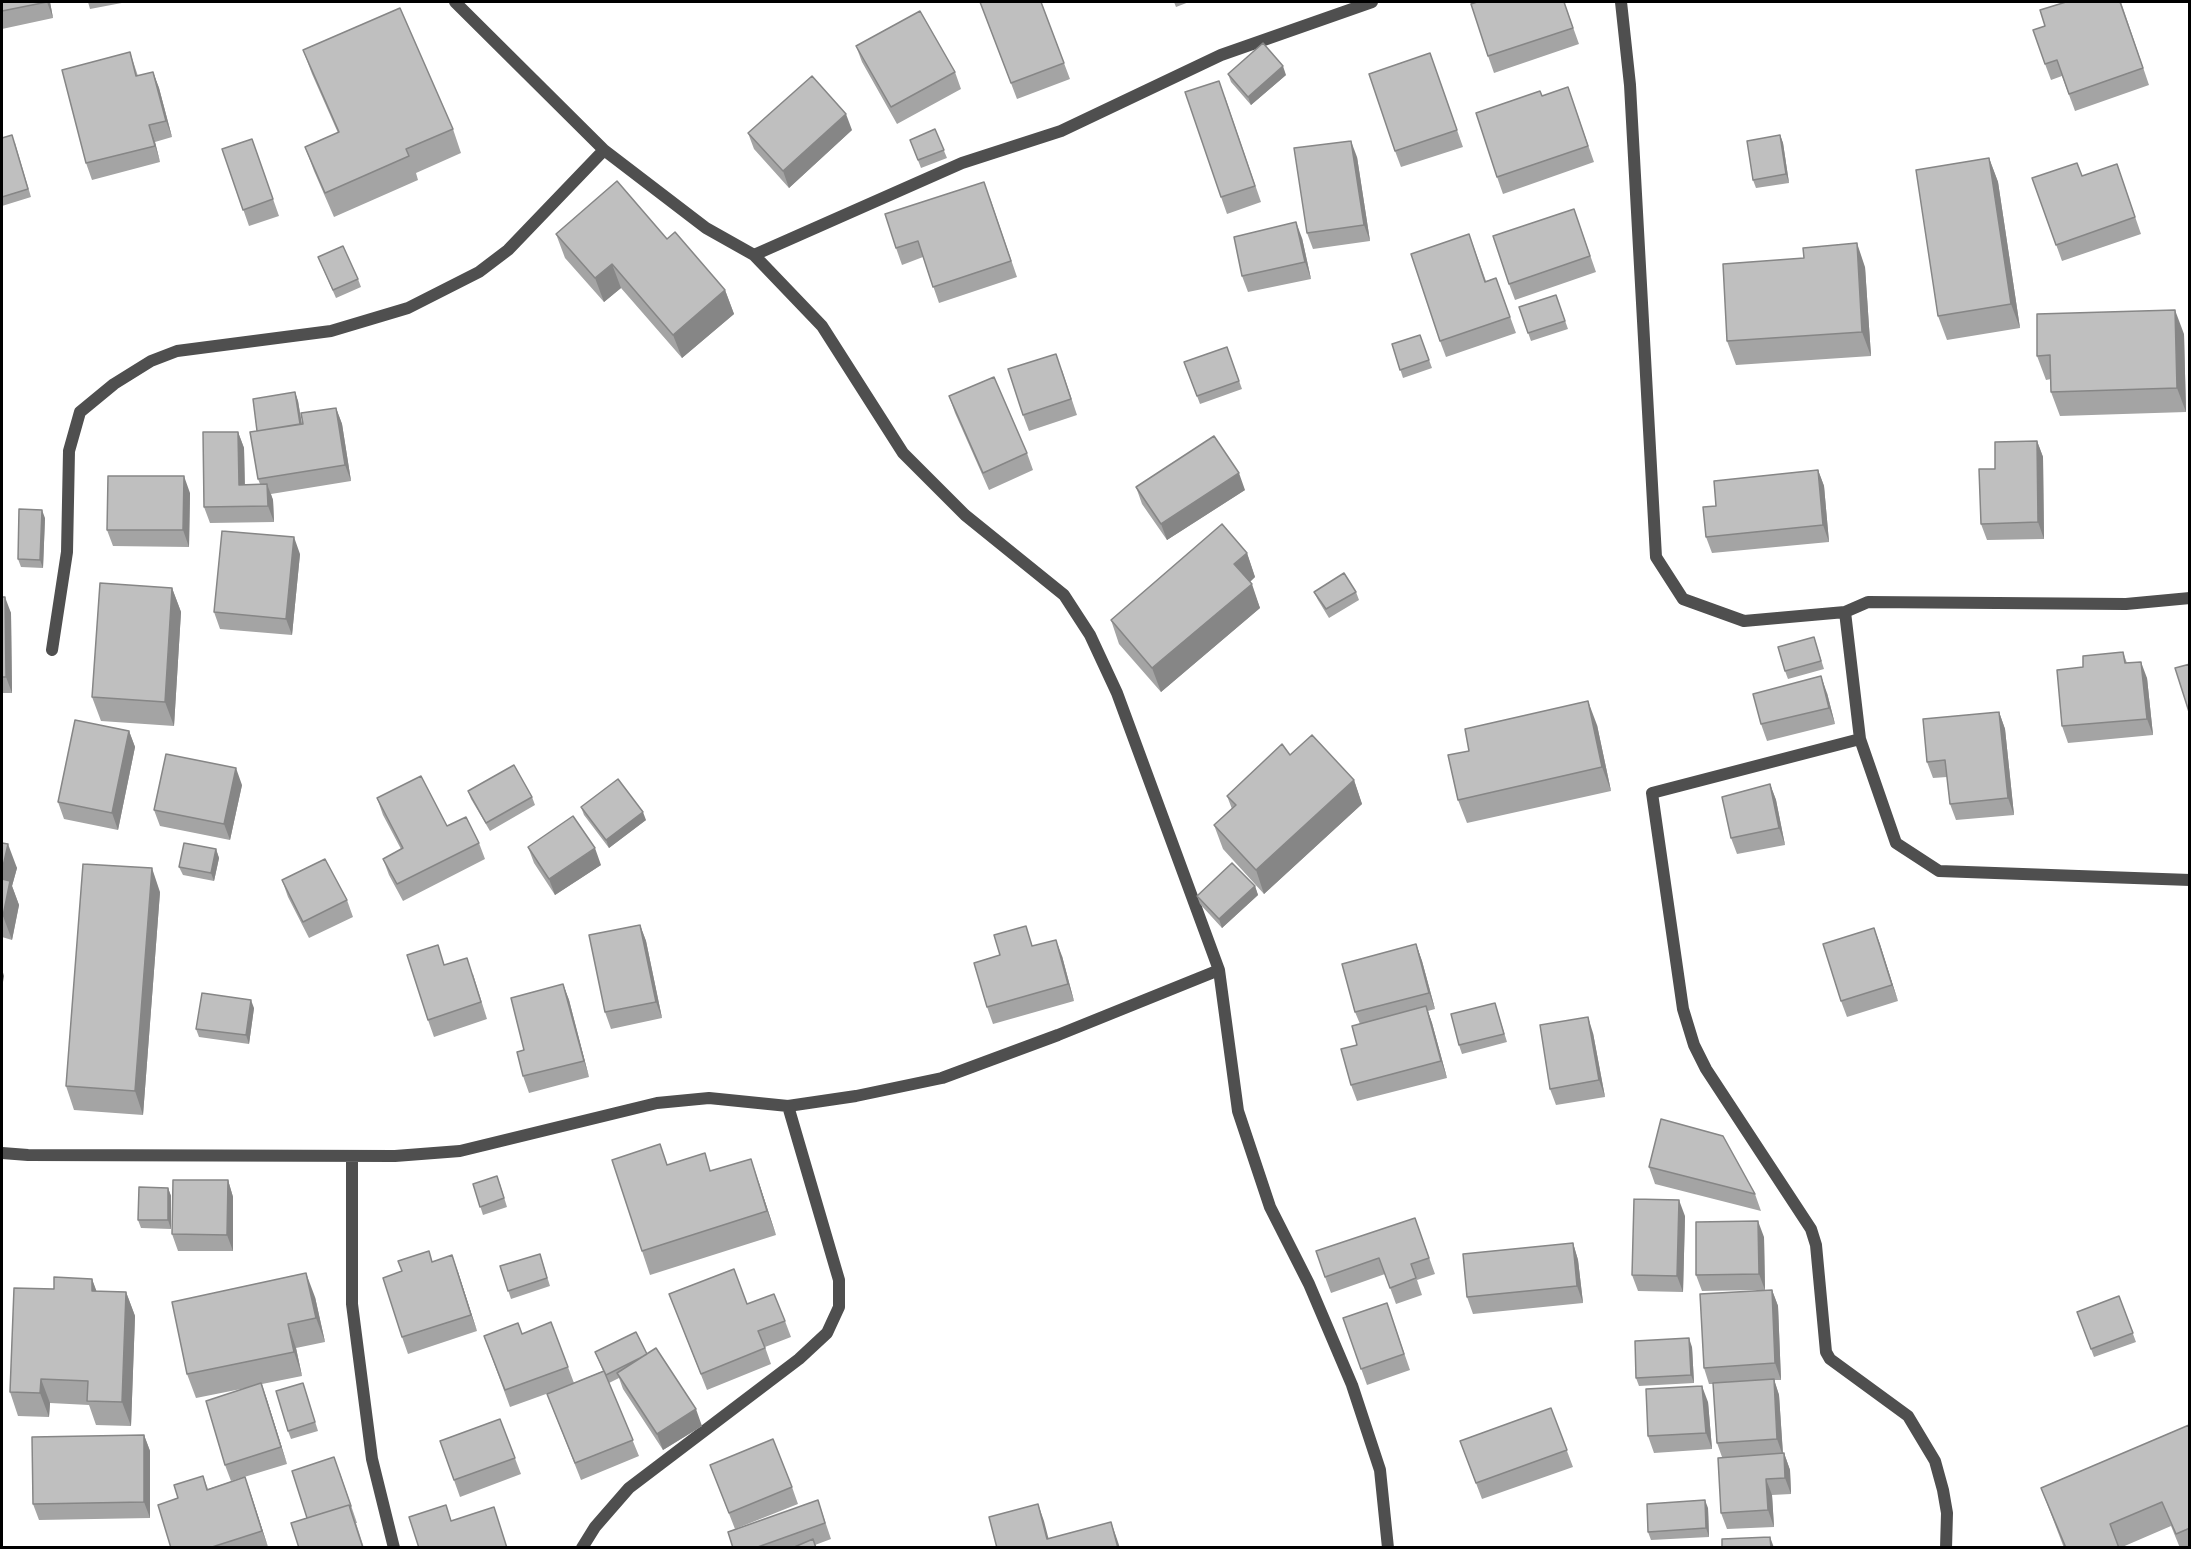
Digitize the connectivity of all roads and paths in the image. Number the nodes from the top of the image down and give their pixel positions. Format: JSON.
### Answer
{"nodes":[{"id":1,"x":455,"y":2,"type":"edge"},
{"id":2,"x":1372,"y":2,"type":"edge"},
{"id":3,"x":1621,"y":2,"type":"edge"},
{"id":4,"x":604,"y":150,"type":"junction"},
{"id":5,"x":754,"y":255,"type":"junction"},
{"id":6,"x":2190,"y":598,"type":"edge"},
{"id":7,"x":1845,"y":612,"type":"junction"},
{"id":8,"x":52,"y":650,"type":"dead end"},
{"id":9,"x":1860,"y":739,"type":"junction"},
{"id":10,"x":2190,"y":880,"type":"edge"},
{"id":11,"x":1219,"y":970,"type":"junction"},
{"id":12,"x":788,"y":1106,"type":"junction"},
{"id":13,"x":2,"y":1152,"type":"edge"},
{"id":14,"x":352,"y":1157,"type":"junction"},
{"id":15,"x":394,"y":1548,"type":"edge"},
{"id":16,"x":582,"y":1548,"type":"edge"},
{"id":17,"x":1388,"y":1548,"type":"edge"},
{"id":18,"x":1946,"y":1548,"type":"edge"}],
"edges":[{"from":1,"to":4,"type":"street"},
{"from":2,"to":5,"type":"street"},
{"from":3,"to":7,"type":"street"},
{"from":4,"to":5,"type":"street"},
{"from":4,"to":8,"type":"street"},
{"from":5,"to":11,"type":"street"},
{"from":6,"to":7,"type":"street"},
{"from":7,"to":9,"type":"street"},
{"from":9,"to":10,"type":"street"},
{"from":9,"to":18,"type":"street"},
{"from":11,"to":12,"type":"street"},
{"from":11,"to":17,"type":"street"},
{"from":12,"to":14,"type":"street"},
{"from":12,"to":16,"type":"street"},
{"from":13,"to":14,"type":"street"},
{"from":14,"to":15,"type":"street"}]}
